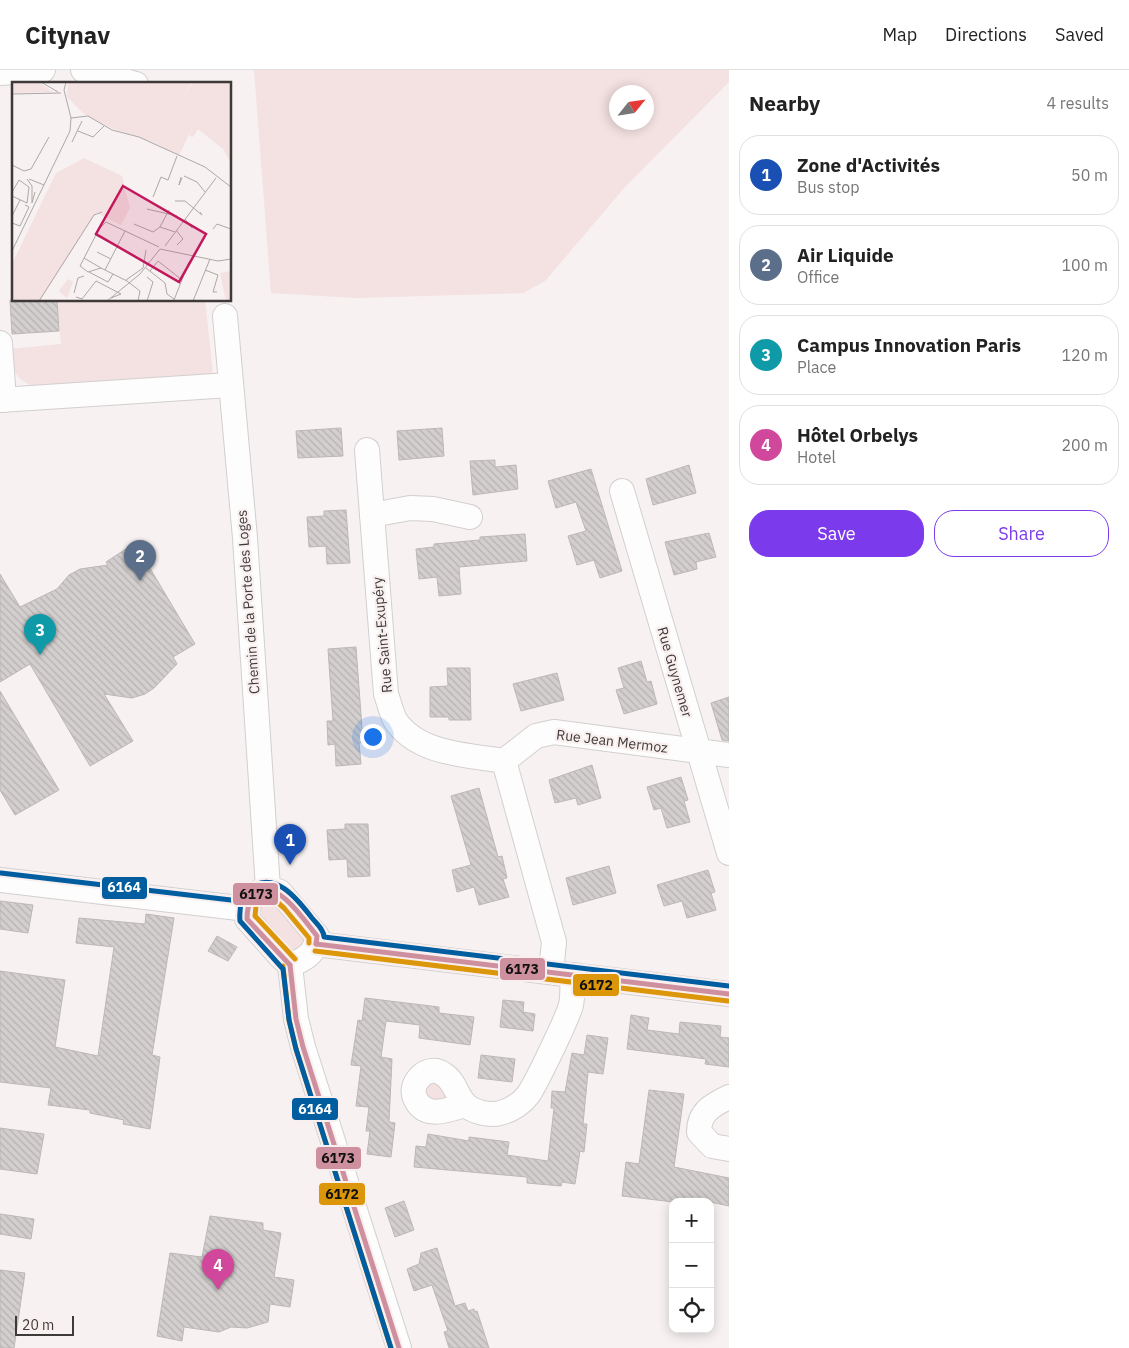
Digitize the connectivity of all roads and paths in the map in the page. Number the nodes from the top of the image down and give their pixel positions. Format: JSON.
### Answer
{"nodes":[{"id":1,"x":43,"y":70,"type":"edge"},
{"id":2,"x":83,"y":70,"type":"edge"},
{"id":3,"x":0,"y":73,"type":"edge"},
{"id":4,"x":128,"y":82,"type":"edge"},
{"id":5,"x":225,"y":316,"type":"dead end"},
{"id":6,"x":0,"y":343,"type":"edge"},
{"id":7,"x":230,"y":386,"type":"junction"},
{"id":8,"x":2,"y":400,"type":"edge"},
{"id":9,"x":367,"y":450,"type":"dead end"},
{"id":10,"x":622,"y":491,"type":"dead end"},
{"id":11,"x":372,"y":515,"type":"junction"},
{"id":12,"x":470,"y":517,"type":"dead end"},
{"id":13,"x":698,"y":751,"type":"junction"},
{"id":14,"x":729,"y":755,"type":"edge"},
{"id":15,"x":504,"y":761,"type":"junction"},
{"id":16,"x":729,"y":853,"type":"edge"},
{"id":17,"x":0,"y":880,"type":"edge"},
{"id":18,"x":268,"y":888,"type":"junction"},
{"id":19,"x":247,"y":909,"type":"junction"},
{"id":20,"x":316,"y":944,"type":"junction"},
{"id":21,"x":290,"y":965,"type":"junction"},
{"id":22,"x":562,"y":974,"type":"junction"},
{"id":23,"x":729,"y":994,"type":"edge"},
{"id":24,"x":729,"y":1097,"type":"edge"},
{"id":25,"x":465,"y":1105,"type":"dead end"},
{"id":26,"x":729,"y":1148,"type":"edge"},
{"id":27,"x":399,"y":1348,"type":"edge"}],
"edges":[{"from":1,"to":3,"type":"street"},
{"from":2,"to":4,"type":"street"},
{"from":5,"to":7,"type":"street","name":"Chemin de la Porte des Loges"},
{"from":6,"to":8,"type":"street"},
{"from":7,"to":8,"type":"street"},
{"from":7,"to":18,"type":"street","name":"Chemin de la Porte des Loges"},
{"from":9,"to":11,"type":"street","name":"Rue Saint-Exupéry"},
{"from":10,"to":13,"type":"street","name":"Rue Guynemer"},
{"from":11,"to":12,"type":"street"},
{"from":11,"to":15,"type":"street","name":"Rue Saint-Exupéry"},
{"from":13,"to":14,"type":"street","name":"Rue Jean Mermoz"},
{"from":13,"to":15,"type":"street","name":"Rue Jean Mermoz"},
{"from":13,"to":16,"type":"street","name":"Rue Guynemer"},
{"from":15,"to":22,"type":"street"},
{"from":17,"to":19,"type":"street"},
{"from":18,"to":19,"type":"street"},
{"from":18,"to":20,"type":"street"},
{"from":19,"to":21,"type":"street"},
{"from":20,"to":21,"type":"street"},
{"from":20,"to":22,"type":"street"},
{"from":21,"to":27,"type":"street"},
{"from":22,"to":23,"type":"street"},
{"from":22,"to":25,"type":"street"},
{"from":24,"to":26,"type":"street"}]}
